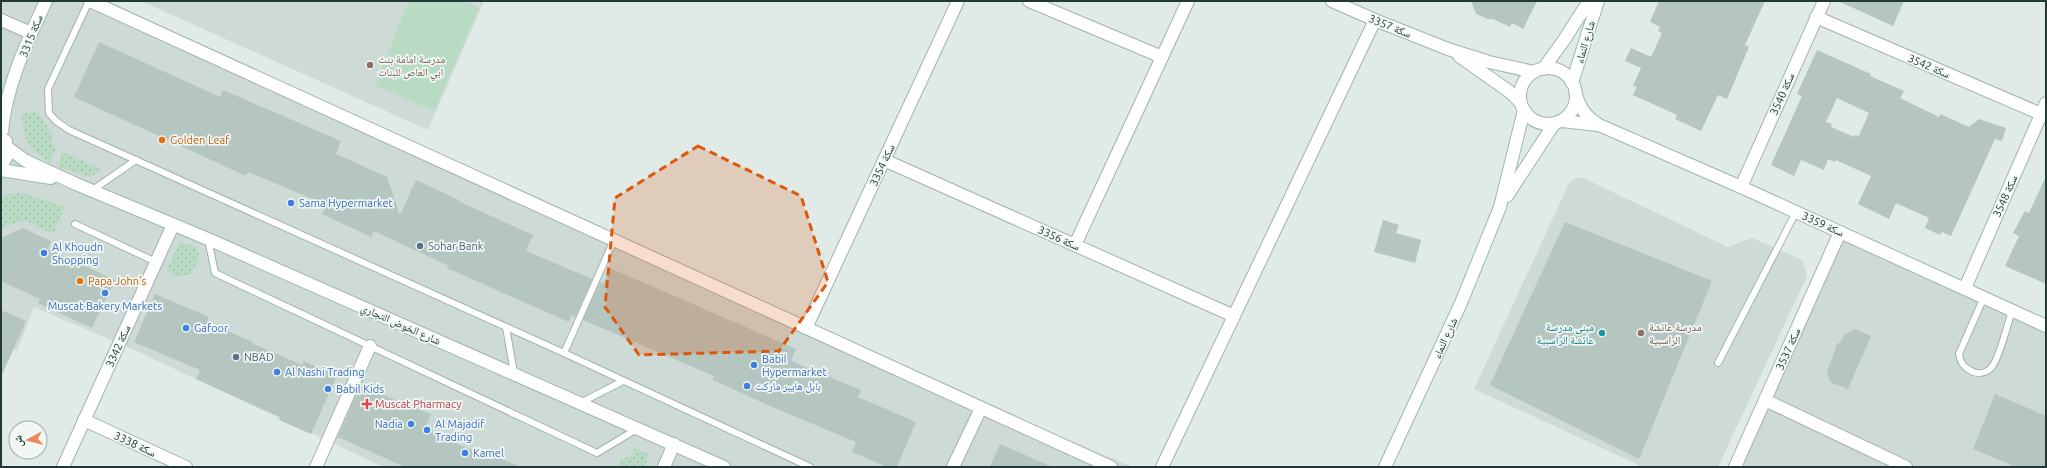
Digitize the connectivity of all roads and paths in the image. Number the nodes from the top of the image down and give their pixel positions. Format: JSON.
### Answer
{"nodes":[{"id":1,"x":46,"y":1,"type":"edge"},
{"id":2,"x":90,"y":1,"type":"edge"},
{"id":3,"x":958,"y":1,"type":"edge"},
{"id":4,"x":1029,"y":1,"type":"edge"},
{"id":5,"x":1188,"y":1,"type":"edge"},
{"id":6,"x":1332,"y":1,"type":"edge"},
{"id":7,"x":1589,"y":1,"type":"edge"},
{"id":8,"x":1598,"y":1,"type":"edge"},
{"id":9,"x":1824,"y":1,"type":"edge"},
{"id":10,"x":1816,"y":17,"type":"junction"},
{"id":11,"x":1,"y":20,"type":"edge"},
{"id":12,"x":1375,"y":20,"type":"junction"},
{"id":13,"x":31,"y":33,"type":"junction"},
{"id":14,"x":1448,"y":49,"type":"junction"},
{"id":15,"x":1162,"y":57,"type":"junction"},
{"id":16,"x":17,"y":70,"type":"junction"},
{"id":17,"x":1538,"y":70,"type":"junction"},
{"id":18,"x":1574,"y":87,"type":"junction"},
{"id":19,"x":1,"y":94,"type":"edge"},
{"id":20,"x":1522,"y":106,"type":"junction"},
{"id":21,"x":2044,"y":108,"type":"edge"},
{"id":22,"x":1558,"y":122,"type":"junction"},
{"id":23,"x":1599,"y":125,"type":"junction"},
{"id":24,"x":1,"y":131,"type":"edge"},
{"id":25,"x":8,"y":148,"type":"junction"},
{"id":26,"x":136,"y":160,"type":"junction"},
{"id":27,"x":884,"y":160,"type":"junction"},
{"id":28,"x":1,"y":166,"type":"edge"},
{"id":29,"x":1,"y":170,"type":"edge"},
{"id":30,"x":76,"y":184,"type":"junction"},
{"id":31,"x":1741,"y":187,"type":"junction"},
{"id":32,"x":92,"y":191,"type":"junction"},
{"id":33,"x":1500,"y":208,"type":"junction"},
{"id":34,"x":1796,"y":212,"type":"junction"},
{"id":35,"x":75,"y":224,"type":"dead end"},
{"id":36,"x":173,"y":225,"type":"junction"},
{"id":37,"x":1840,"y":232,"type":"junction"},
{"id":38,"x":208,"y":238,"type":"junction"},
{"id":39,"x":614,"y":240,"type":"junction"},
{"id":40,"x":1075,"y":245,"type":"junction"},
{"id":41,"x":156,"y":262,"type":"junction"},
{"id":42,"x":1965,"y":288,"type":"junction"},
{"id":43,"x":1984,"y":297,"type":"junction"},
{"id":44,"x":2012,"y":310,"type":"junction"},
{"id":45,"x":1234,"y":316,"type":"junction"},
{"id":46,"x":2046,"y":326,"type":"edge"},
{"id":47,"x":506,"y":327,"type":"junction"},
{"id":48,"x":806,"y":328,"type":"junction"},
{"id":49,"x":370,"y":346,"type":"junction"},
{"id":50,"x":564,"y":353,"type":"junction"},
{"id":51,"x":1718,"y":363,"type":"dead end"},
{"id":52,"x":514,"y":373,"type":"junction"},
{"id":53,"x":623,"y":381,"type":"junction"},
{"id":54,"x":1765,"y":400,"type":"junction"},
{"id":55,"x":580,"y":402,"type":"junction"},
{"id":56,"x":981,"y":408,"type":"junction"},
{"id":57,"x":84,"y":420,"type":"junction"},
{"id":58,"x":638,"y":428,"type":"junction"},
{"id":59,"x":674,"y":444,"type":"junction"},
{"id":60,"x":719,"y":466,"type":"edge"},
{"id":61,"x":63,"y":467,"type":"edge"},
{"id":62,"x":186,"y":467,"type":"edge"},
{"id":63,"x":316,"y":467,"type":"edge"},
{"id":64,"x":664,"y":467,"type":"edge"},
{"id":65,"x":810,"y":467,"type":"edge"},
{"id":66,"x":953,"y":467,"type":"edge"},
{"id":67,"x":1111,"y":467,"type":"edge"},
{"id":68,"x":1162,"y":467,"type":"edge"},
{"id":69,"x":1386,"y":467,"type":"edge"},
{"id":70,"x":1735,"y":467,"type":"edge"},
{"id":71,"x":1906,"y":467,"type":"edge"}],
"edges":[{"from":1,"to":13,"type":"street","name":"سكة 3315"},
{"from":2,"to":26,"type":"lane"},
{"from":2,"to":39,"type":"street"},
{"from":3,"to":27,"type":"street","name":"سكة 3354"},
{"from":4,"to":15,"type":"street"},
{"from":5,"to":15,"type":"street"},
{"from":6,"to":12,"type":"street","name":"سكة 3357"},
{"from":7,"to":17,"type":"street","name":"شارع النماء"},
{"from":8,"to":18,"type":"street","name":"شارع النماء"},
{"from":9,"to":10,"type":"street","name":"سكة 3540"},
{"from":10,"to":21,"type":"street","name":"سكة 3542"},
{"from":10,"to":31,"type":"street","name":"سكة 3540"},
{"from":11,"to":13,"type":"street"},
{"from":12,"to":14,"type":"street","name":"سكة 3357"},
{"from":12,"to":45,"type":"street"},
{"from":13,"to":16,"type":"street","name":"سكة 3315"},
{"from":14,"to":17,"type":"street","name":"سكة 3357"},
{"from":14,"to":20,"type":"street","name":"سكة 3357"},
{"from":15,"to":40,"type":"street"},
{"from":16,"to":19,"type":"street","name":"سكة 3315"},
{"from":16,"to":24,"type":"street","name":"سكة 3315"},
{"from":17,"to":18,"type":"street"},
{"from":17,"to":20,"type":"street"},
{"from":18,"to":22,"type":"street"},
{"from":18,"to":23,"type":"street","name":"سكة 3359"},
{"from":20,"to":22,"type":"street"},
{"from":20,"to":33,"type":"street","name":"شارع النماء"},
{"from":21,"to":42,"type":"street","name":"سكة 3548"},
{"from":22,"to":23,"type":"street","name":"سكة 3359"},
{"from":22,"to":33,"type":"street","name":"شارع النماء"},
{"from":23,"to":31,"type":"street","name":"سكة 3359"},
{"from":24,"to":25,"type":"street"},
{"from":25,"to":28,"type":"street"},
{"from":25,"to":30,"type":"street","name":"شارع الخوض التجاري"},
{"from":26,"to":32,"type":"lane"},
{"from":26,"to":47,"type":"lane"},
{"from":27,"to":40,"type":"street","name":"سكة 3356"},
{"from":27,"to":48,"type":"street","name":"سكة 3354"},
{"from":29,"to":30,"type":"street","name":"شارع الخوض التجاري"},
{"from":30,"to":32,"type":"street","name":"شارع الخوض التجاري"},
{"from":31,"to":34,"type":"street","name":"سكة 3359"},
{"from":32,"to":36,"type":"street","name":"شارع الخوض التجاري"},
{"from":33,"to":69,"type":"street","name":"شارع النماء"},
{"from":34,"to":37,"type":"street","name":"سكة 3359"},
{"from":34,"to":51,"type":"lane"},
{"from":35,"to":41,"type":"lane"},
{"from":36,"to":38,"type":"street","name":"شارع الخوض التجاري"},
{"from":36,"to":41,"type":"street","name":"سكة 3342"},
{"from":37,"to":42,"type":"street","name":"سكة 3359"},
{"from":37,"to":54,"type":"street","name":"سكة 3537"},
{"from":38,"to":49,"type":"lane"},
{"from":38,"to":52,"type":"street","name":"شارع الخوض التجاري"},
{"from":39,"to":48,"type":"street"},
{"from":39,"to":50,"type":"lane"},
{"from":40,"to":45,"type":"street","name":"سكة 3356"},
{"from":41,"to":57,"type":"street","name":"سكة 3342"},
{"from":42,"to":43,"type":"street","name":"سكة 3359"},
{"from":43,"to":44,"type":"street","name":"سكة 3359"},
{"from":43,"to":44,"type":"lane"},
{"from":44,"to":46,"type":"street","name":"سكة 3359"},
{"from":45,"to":68,"type":"street"},
{"from":47,"to":50,"type":"lane"},
{"from":47,"to":52,"type":"lane"},
{"from":48,"to":56,"type":"street"},
{"from":49,"to":58,"type":"lane"},
{"from":49,"to":63,"type":"street"},
{"from":50,"to":53,"type":"lane"},
{"from":52,"to":55,"type":"street","name":"شارع الخوض التجاري"},
{"from":53,"to":55,"type":"lane"},
{"from":53,"to":65,"type":"lane"},
{"from":54,"to":70,"type":"street","name":"سكة 3537"},
{"from":54,"to":71,"type":"street"},
{"from":55,"to":58,"type":"street","name":"شارع الخوض التجاري"},
{"from":56,"to":66,"type":"street"},
{"from":56,"to":67,"type":"street"},
{"from":57,"to":61,"type":"street","name":"سكة 3342"},
{"from":57,"to":62,"type":"street","name":"سكة 3338"},
{"from":58,"to":59,"type":"street","name":"شارع الخوض التجاري"},
{"from":59,"to":60,"type":"street","name":"شارع الخوض التجاري"},
{"from":59,"to":64,"type":"street"}]}
